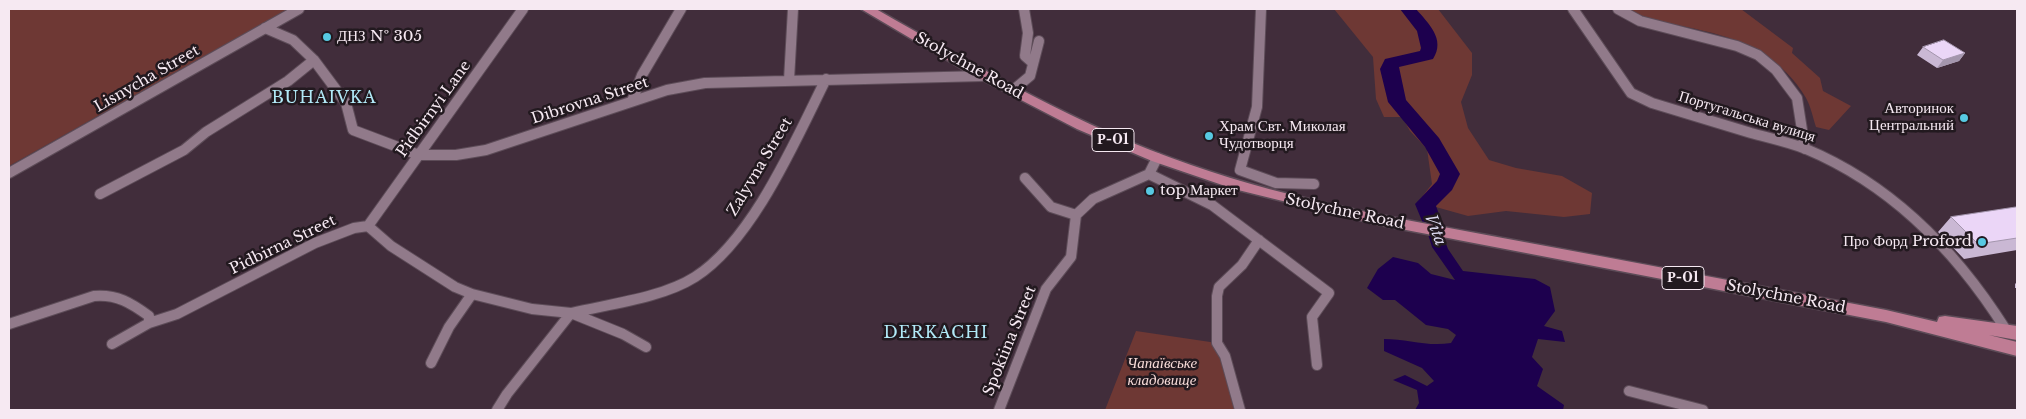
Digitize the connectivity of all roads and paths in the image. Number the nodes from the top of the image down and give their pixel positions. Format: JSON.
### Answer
{"nodes":[{"id":1,"x":299,"y":9,"type":"edge"},
{"id":2,"x":524,"y":9,"type":"edge"},
{"id":3,"x":682,"y":9,"type":"edge"},
{"id":4,"x":793,"y":9,"type":"edge"},
{"id":5,"x":867,"y":9,"type":"edge"},
{"id":6,"x":1024,"y":9,"type":"edge"},
{"id":7,"x":1261,"y":9,"type":"edge"},
{"id":8,"x":1573,"y":9,"type":"edge"},
{"id":9,"x":1618,"y":9,"type":"edge"},
{"id":10,"x":265,"y":28,"type":"junction"},
{"id":11,"x":1039,"y":41,"type":"dead end"},
{"id":12,"x":314,"y":60,"type":"junction"},
{"id":13,"x":1033,"y":63,"type":"junction"},
{"id":14,"x":984,"y":76,"type":"junction"},
{"id":15,"x":826,"y":79,"type":"junction"},
{"id":16,"x":788,"y":80,"type":"junction"},
{"id":17,"x":1012,"y":91,"type":"junction"},
{"id":18,"x":632,"y":101,"type":"junction"},
{"id":19,"x":1805,"y":149,"type":"junction"},
{"id":20,"x":419,"y":156,"type":"junction"},
{"id":21,"x":1157,"y":158,"type":"junction"},
{"id":22,"x":9,"y":173,"type":"edge"},
{"id":23,"x":1149,"y":174,"type":"junction"},
{"id":24,"x":1025,"y":178,"type":"dead end"},
{"id":25,"x":1314,"y":184,"type":"dead end"},
{"id":26,"x":100,"y":194,"type":"dead end"},
{"id":27,"x":1076,"y":215,"type":"junction"},
{"id":28,"x":368,"y":226,"type":"junction"},
{"id":29,"x":1259,"y":240,"type":"junction"},
{"id":30,"x":472,"y":294,"type":"junction"},
{"id":31,"x":571,"y":313,"type":"junction"},
{"id":32,"x":1886,"y":316,"type":"junction"},
{"id":33,"x":149,"y":323,"type":"junction"},
{"id":34,"x":9,"y":324,"type":"edge"},
{"id":35,"x":2012,"y":332,"type":"edge"},
{"id":36,"x":112,"y":344,"type":"dead end"},
{"id":37,"x":646,"y":347,"type":"dead end"},
{"id":38,"x":2017,"y":348,"type":"edge"},
{"id":39,"x":431,"y":363,"type":"dead end"},
{"id":40,"x":1317,"y":365,"type":"dead end"},
{"id":41,"x":1628,"y":391,"type":"dead end"},
{"id":42,"x":497,"y":410,"type":"edge"},
{"id":43,"x":999,"y":410,"type":"edge"},
{"id":44,"x":1240,"y":410,"type":"edge"},
{"id":45,"x":1703,"y":410,"type":"edge"}],
"edges":[{"from":1,"to":10,"type":"street","name":"Lisnycha Street"},
{"from":2,"to":20,"type":"street","name":"Pidbirnyi Lane"},
{"from":3,"to":18,"type":"street"},
{"from":4,"to":16,"type":"street"},
{"from":5,"to":14,"type":"main road","name":"Stolychne Road","number":"Р-01"},
{"from":6,"to":13,"type":"street"},
{"from":7,"to":25,"type":"street"},
{"from":8,"to":19,"type":"street","name":"Португальська вулиця"},
{"from":9,"to":19,"type":"street"},
{"from":10,"to":12,"type":"street","name":"Dibrovna Street"},
{"from":10,"to":22,"type":"street","name":"Lisnycha Street"},
{"from":11,"to":13,"type":"street"},
{"from":12,"to":20,"type":"street","name":"Dibrovna Street"},
{"from":12,"to":26,"type":"street"},
{"from":13,"to":17,"type":"street"},
{"from":14,"to":15,"type":"street","name":"Dibrovna Street"},
{"from":14,"to":17,"type":"main road","name":"Stolychne Road","number":"Р-01"},
{"from":15,"to":16,"type":"street","name":"Dibrovna Street"},
{"from":15,"to":31,"type":"street","name":"Zalyvna Street"},
{"from":16,"to":18,"type":"street","name":"Dibrovna Street"},
{"from":17,"to":21,"type":"main road","name":"Stolychne Road","number":"Р-01"},
{"from":18,"to":20,"type":"street","name":"Dibrovna Street"},
{"from":19,"to":35,"type":"street","name":"Португальська вулиця"},
{"from":20,"to":28,"type":"street","name":"Pidbirnyi Lane"},
{"from":21,"to":23,"type":"street"},
{"from":21,"to":32,"type":"main road","name":"Stolychne Road","number":"Р-01"},
{"from":23,"to":27,"type":"street"},
{"from":23,"to":29,"type":"street"},
{"from":24,"to":27,"type":"street"},
{"from":27,"to":43,"type":"street","name":"Spokiina Street"},
{"from":28,"to":30,"type":"street"},
{"from":28,"to":33,"type":"street","name":"Pidbirna Street"},
{"from":29,"to":40,"type":"street"},
{"from":29,"to":44,"type":"street"},
{"from":30,"to":31,"type":"street"},
{"from":30,"to":39,"type":"street"},
{"from":31,"to":37,"type":"street"},
{"from":31,"to":42,"type":"street"},
{"from":32,"to":35,"type":"main road","name":"Stolychne Road"},
{"from":32,"to":38,"type":"main road","name":"Stolychne Road"},
{"from":33,"to":34,"type":"street"},
{"from":33,"to":36,"type":"street","name":"Pidbirna Street"},
{"from":41,"to":45,"type":"street"}]}
